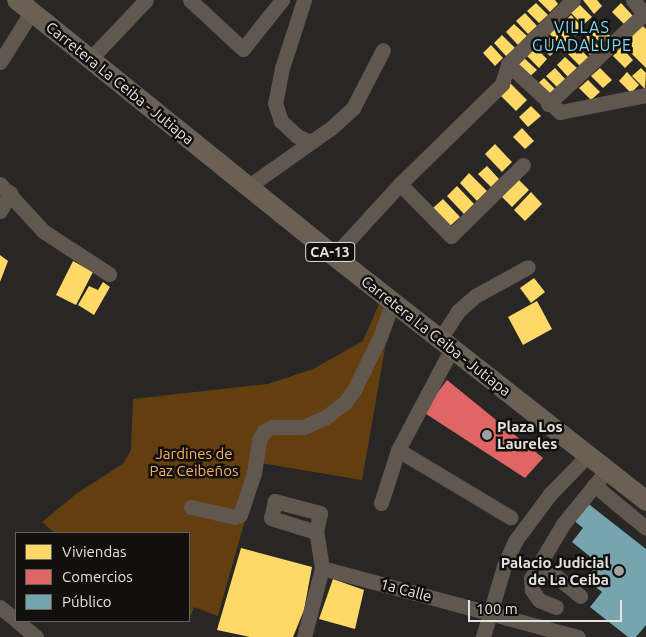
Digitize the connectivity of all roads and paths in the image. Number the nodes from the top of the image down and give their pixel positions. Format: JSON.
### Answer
{"nodes":[{"id":1,"x":146,"y":0,"type":"edge"},
{"id":2,"x":190,"y":0,"type":"edge"},
{"id":3,"x":282,"y":0,"type":"edge"},
{"id":4,"x":304,"y":0,"type":"edge"},
{"id":5,"x":572,"y":0,"type":"edge"},
{"id":6,"x":634,"y":0,"type":"edge"},
{"id":7,"x":24,"y":6,"type":"edge"},
{"id":8,"x":645,"y":14,"type":"edge"},
{"id":9,"x":383,"y":50,"type":"dead end"},
{"id":10,"x":90,"y":59,"type":"junction"},
{"id":11,"x":0,"y":62,"type":"edge"},
{"id":12,"x":508,"y":64,"type":"junction"},
{"id":13,"x":646,"y":95,"type":"edge"},
{"id":14,"x":548,"y":104,"type":"junction"},
{"id":15,"x":310,"y":142,"type":"junction"},
{"id":16,"x":523,"y":165,"type":"dead end"},
{"id":17,"x":400,"y":184,"type":"junction"},
{"id":18,"x":249,"y":186,"type":"junction"},
{"id":19,"x":5,"y":189,"type":"edge"},
{"id":20,"x":0,"y":211,"type":"edge"},
{"id":21,"x":334,"y":256,"type":"junction"},
{"id":22,"x":528,"y":266,"type":"dead end"},
{"id":23,"x":109,"y":274,"type":"dead end"},
{"id":24,"x":393,"y":302,"type":"junction"},
{"id":25,"x":446,"y":343,"type":"junction"},
{"id":26,"x":398,"y":450,"type":"junction"},
{"id":27,"x":588,"y":456,"type":"junction"},
{"id":28,"x":607,"y":470,"type":"junction"},
{"id":29,"x":594,"y":486,"type":"junction"},
{"id":30,"x":646,"y":501,"type":"edge"},
{"id":31,"x":381,"y":503,"type":"dead end"},
{"id":32,"x":190,"y":507,"type":"dead end"},
{"id":33,"x":510,"y":517,"type":"dead end"},
{"id":34,"x":646,"y":528,"type":"edge"},
{"id":35,"x":316,"y":532,"type":"dead end"},
{"id":36,"x":540,"y":563,"type":"junction"},
{"id":37,"x":322,"y":568,"type":"junction"},
{"id":38,"x":580,"y":596,"type":"dead end"},
{"id":39,"x":0,"y":607,"type":"edge"},
{"id":40,"x":556,"y":608,"type":"dead end"},
{"id":41,"x":488,"y":612,"type":"junction"},
{"id":42,"x":15,"y":619,"type":"edge"},
{"id":43,"x":18,"y":622,"type":"edge"},
{"id":44,"x":36,"y":637,"type":"edge"},
{"id":45,"x":304,"y":637,"type":"edge"},
{"id":46,"x":483,"y":637,"type":"edge"},
{"id":47,"x":578,"y":637,"type":"edge"}],
"edges":[{"from":1,"to":10,"type":"street"},
{"from":2,"to":3,"type":"street"},
{"from":4,"to":15,"type":"street"},
{"from":5,"to":12,"type":"street"},
{"from":6,"to":8,"type":"street"},
{"from":7,"to":10,"type":"main road","name":"Carretera La Ceiba - Jutiapa","number":"CA-13"},
{"from":7,"to":11,"type":"street"},
{"from":8,"to":14,"type":"street"},
{"from":9,"to":15,"type":"street"},
{"from":10,"to":18,"type":"main road","name":"Carretera La Ceiba - Jutiapa","number":"CA-13"},
{"from":12,"to":14,"type":"street"},
{"from":12,"to":17,"type":"street"},
{"from":13,"to":14,"type":"street"},
{"from":15,"to":18,"type":"street"},
{"from":16,"to":17,"type":"street"},
{"from":17,"to":21,"type":"street"},
{"from":18,"to":21,"type":"main road","name":"Carretera La Ceiba - Jutiapa","number":"CA-13"},
{"from":19,"to":20,"type":"street"},
{"from":19,"to":23,"type":"street"},
{"from":21,"to":24,"type":"main road","name":"Carretera La Ceiba - Jutiapa","number":"CA-13"},
{"from":22,"to":25,"type":"street"},
{"from":24,"to":25,"type":"main road","name":"Carretera La Ceiba - Jutiapa","number":"CA-13"},
{"from":24,"to":32,"type":"street"},
{"from":25,"to":26,"type":"street"},
{"from":25,"to":27,"type":"main road","name":"Carretera La Ceiba - Jutiapa","number":"CA-13"},
{"from":26,"to":31,"type":"street"},
{"from":26,"to":33,"type":"street"},
{"from":27,"to":28,"type":"main road","name":"Carretera La Ceiba - Jutiapa","number":"CA-13"},
{"from":27,"to":41,"type":"street"},
{"from":28,"to":29,"type":"street"},
{"from":28,"to":30,"type":"main road","name":"Carretera La Ceiba - Jutiapa","number":"CA-13"},
{"from":29,"to":34,"type":"street"},
{"from":29,"to":36,"type":"street"},
{"from":35,"to":37,"type":"street"},
{"from":36,"to":38,"type":"street"},
{"from":36,"to":40,"type":"street"},
{"from":37,"to":41,"type":"street","name":"1a Calle"},
{"from":37,"to":45,"type":"street"},
{"from":39,"to":42,"type":"street"},
{"from":41,"to":46,"type":"street"},
{"from":41,"to":47,"type":"street","name":"1a Calle"},
{"from":43,"to":44,"type":"street"}]}
